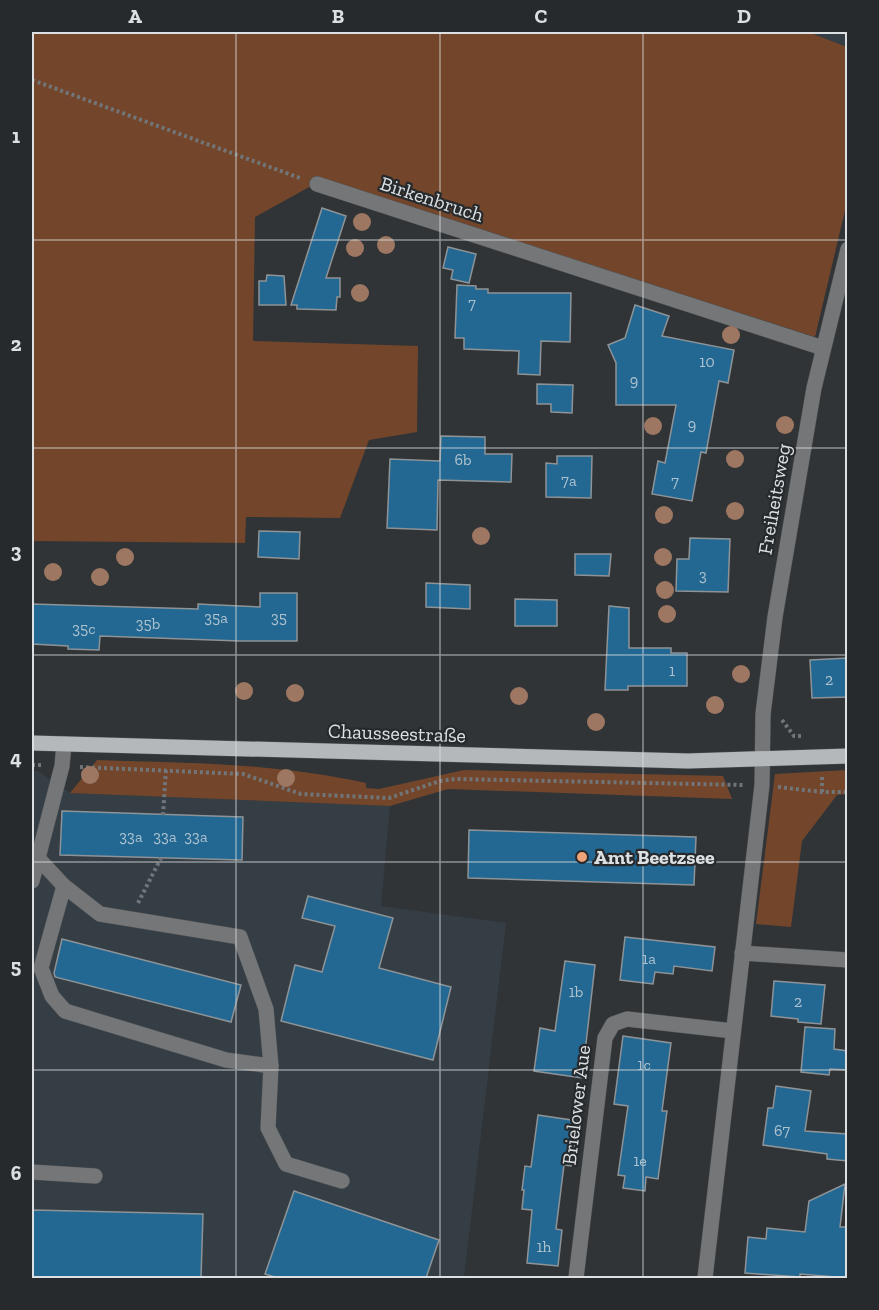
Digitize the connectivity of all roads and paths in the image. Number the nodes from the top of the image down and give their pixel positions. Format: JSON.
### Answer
{"nodes":[{"id":1,"x":32,"y":80,"type":"edge"},
{"id":2,"x":317,"y":184,"type":"joint"},
{"id":3,"x":848,"y":249,"type":"edge"},
{"id":4,"x":823,"y":348,"type":"junction"},
{"id":5,"x":763,"y":714,"type":"junction"},
{"id":6,"x":812,"y":737,"type":"dead end"},
{"id":7,"x":32,"y":743,"type":"edge"},
{"id":8,"x":64,"y":744,"type":"junction"},
{"id":9,"x":848,"y":756,"type":"edge"},
{"id":10,"x":762,"y":759,"type":"junction"},
{"id":11,"x":32,"y":765,"type":"edge"},
{"id":12,"x":62,"y":766,"type":"junction"},
{"id":13,"x":166,"y":769,"type":"junction"},
{"id":14,"x":762,"y":785,"type":"junction"},
{"id":15,"x":848,"y":792,"type":"edge"},
{"id":16,"x":163,"y":815,"type":"dead end"},
{"id":17,"x":38,"y":858,"type":"junction"},
{"id":18,"x":161,"y":858,"type":"dead end"},
{"id":19,"x":32,"y":881,"type":"edge"},
{"id":20,"x":64,"y":886,"type":"junction"},
{"id":21,"x":130,"y":920,"type":"junction"},
{"id":22,"x":742,"y":953,"type":"junction"},
{"id":23,"x":848,"y":960,"type":"edge"},
{"id":24,"x":36,"y":965,"type":"edge"},
{"id":25,"x":733,"y":1031,"type":"junction"},
{"id":26,"x":271,"y":1066,"type":"junction"},
{"id":27,"x":32,"y":1172,"type":"edge"},
{"id":28,"x":95,"y":1176,"type":"dead end"},
{"id":29,"x":342,"y":1181,"type":"dead end"},
{"id":30,"x":576,"y":1278,"type":"edge"},
{"id":31,"x":705,"y":1278,"type":"edge"}],
"edges":[{"from":1,"to":2,"type":"path"},
{"from":2,"to":4,"type":"street","name":"Birkenbruch"},
{"from":3,"to":4,"type":"street","name":"Freiheitsweg"},
{"from":4,"to":5,"type":"street","name":"Freiheitsweg"},
{"from":5,"to":6,"type":"path"},
{"from":5,"to":10,"type":"street","name":"Freiheitsweg"},
{"from":7,"to":8,"type":"main road","name":"Chausseestraße"},
{"from":8,"to":10,"type":"main road","name":"Chausseestraße"},
{"from":8,"to":12,"type":"street"},
{"from":9,"to":10,"type":"main road","name":"Chausseestraße"},
{"from":10,"to":14,"type":"street"},
{"from":11,"to":12,"type":"path"},
{"from":12,"to":13,"type":"path"},
{"from":12,"to":17,"type":"street"},
{"from":13,"to":14,"type":"path"},
{"from":13,"to":16,"type":"path"},
{"from":14,"to":15,"type":"path"},
{"from":14,"to":22,"type":"street"},
{"from":17,"to":19,"type":"street"},
{"from":17,"to":20,"type":"street"},
{"from":18,"to":21,"type":"path"},
{"from":20,"to":21,"type":"street"},
{"from":20,"to":24,"type":"street"},
{"from":21,"to":26,"type":"street"},
{"from":22,"to":23,"type":"street"},
{"from":22,"to":25,"type":"street"},
{"from":24,"to":26,"type":"street"},
{"from":25,"to":30,"type":"street","name":"Brielower Aue"},
{"from":25,"to":31,"type":"street"},
{"from":26,"to":29,"type":"street"},
{"from":27,"to":28,"type":"street"}]}
